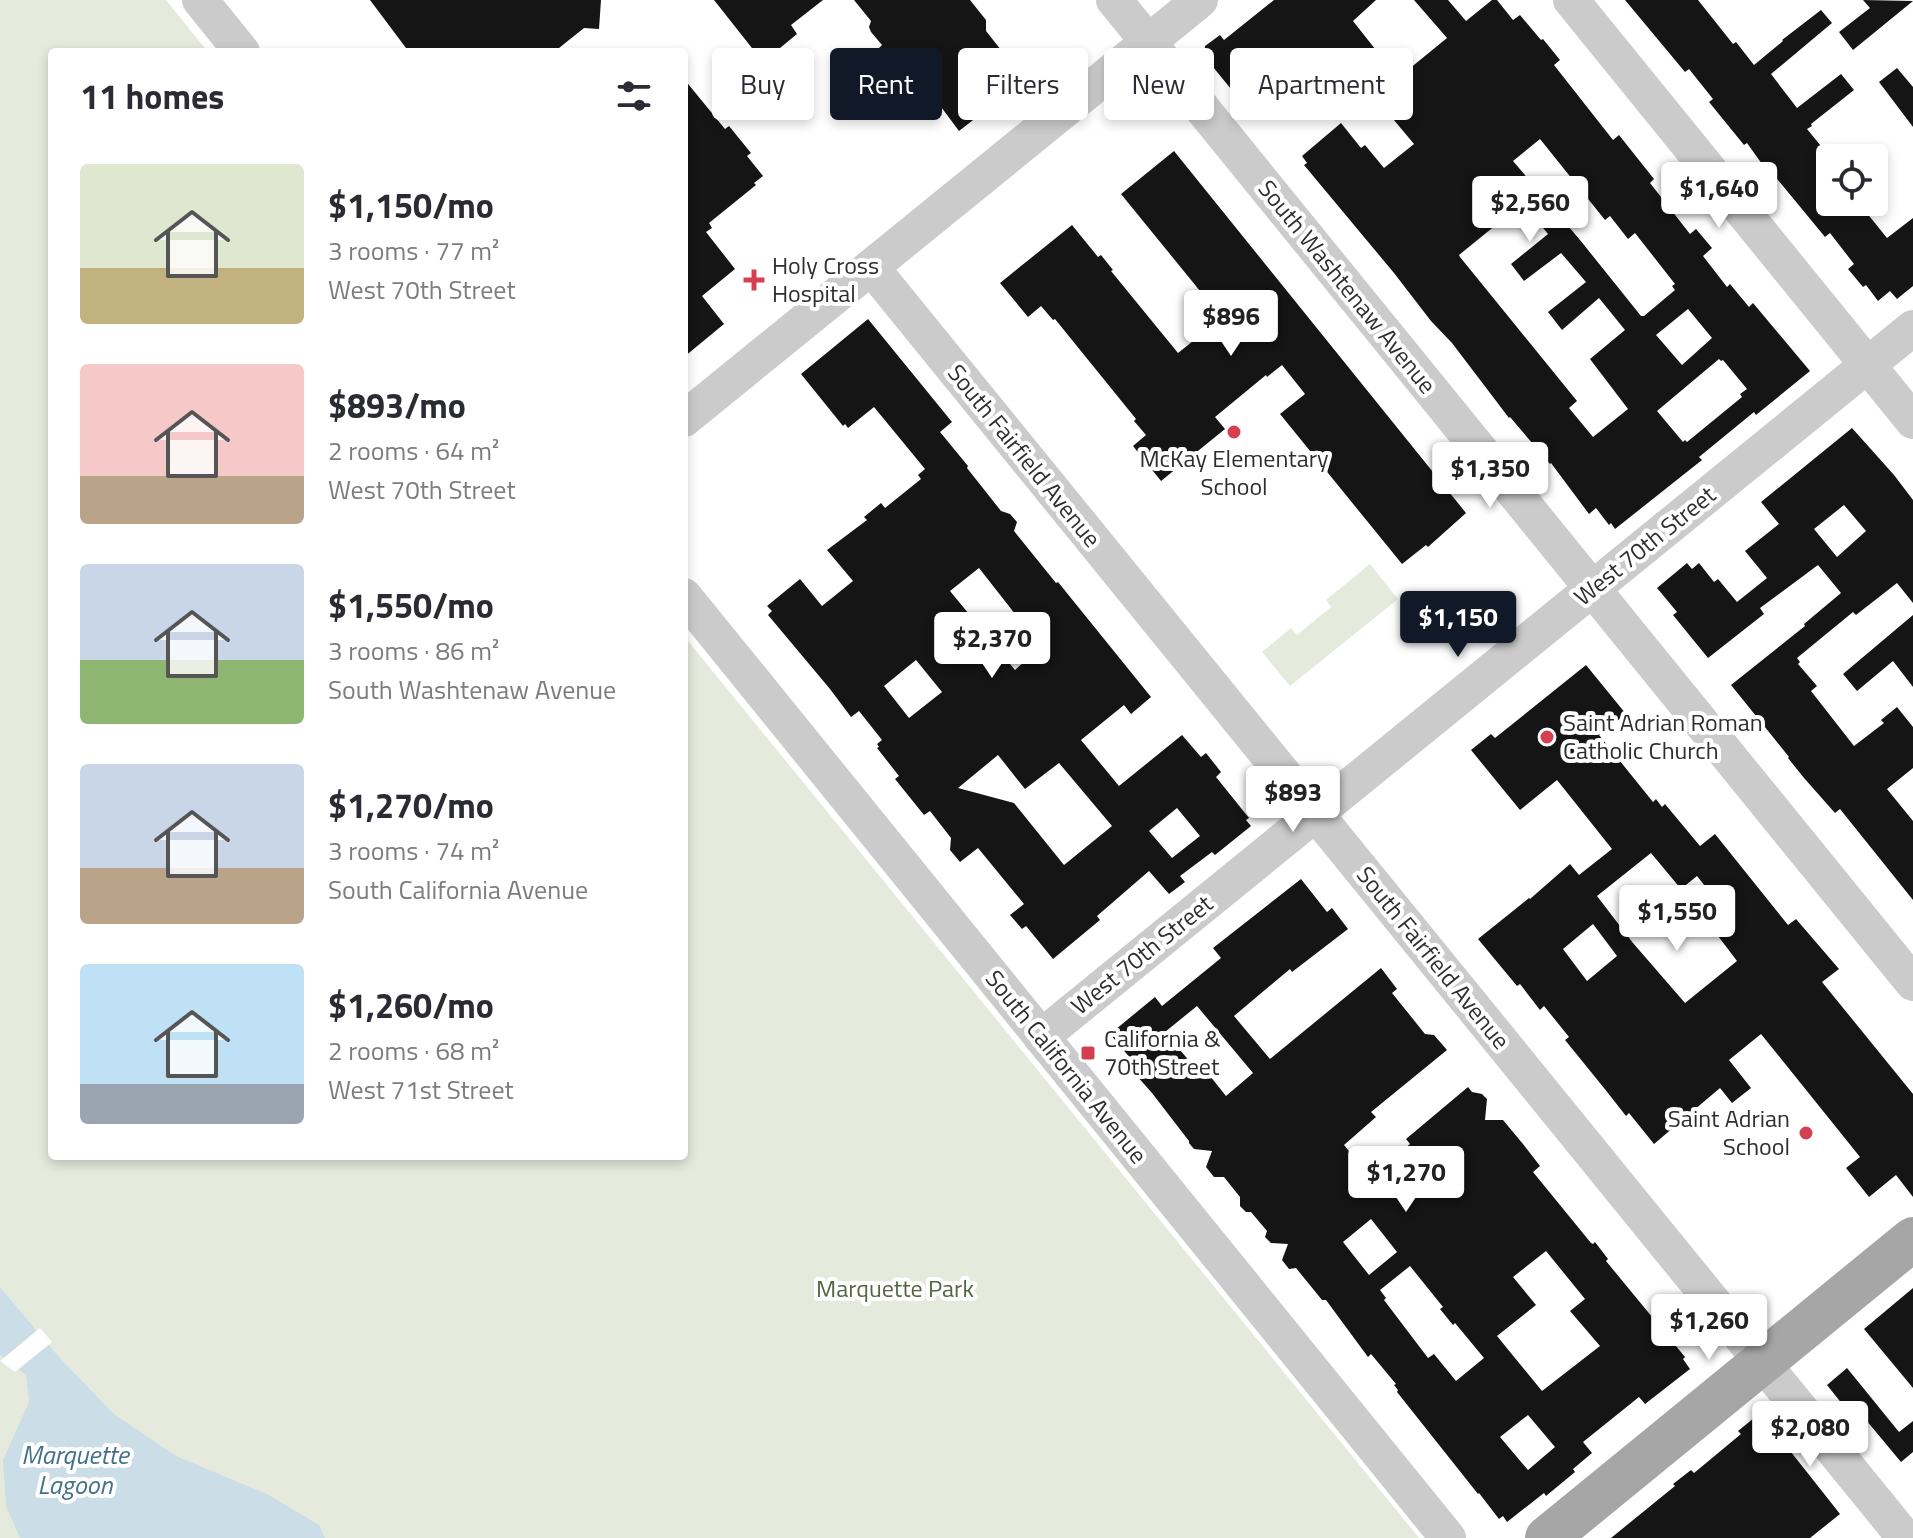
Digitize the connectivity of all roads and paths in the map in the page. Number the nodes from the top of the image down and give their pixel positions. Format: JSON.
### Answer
{"nodes":[{"id":1,"x":200,"y":0,"type":"edge"},
{"id":2,"x":1114,"y":0,"type":"edge"},
{"id":3,"x":1200,"y":0,"type":"edge"},
{"id":4,"x":1571,"y":0,"type":"edge"},
{"id":5,"x":1148,"y":42,"type":"junction"},
{"id":6,"x":239,"y":48,"type":"edge"},
{"id":7,"x":871,"y":267,"type":"junction"},
{"id":8,"x":1913,"y":328,"type":"edge"},
{"id":9,"x":1867,"y":365,"type":"junction"},
{"id":10,"x":688,"y":416,"type":"edge"},
{"id":11,"x":1913,"y":421,"type":"edge"},
{"id":12,"x":1592,"y":588,"type":"junction"},
{"id":13,"x":688,"y":601,"type":"edge"},
{"id":14,"x":1315,"y":814,"type":"junction"},
{"id":15,"x":1913,"y":983,"type":"edge"},
{"id":16,"x":1041,"y":1037,"type":"junction"},
{"id":17,"x":1913,"y":1239,"type":"edge"},
{"id":18,"x":1762,"y":1362,"type":"junction"},
{"id":19,"x":1448,"y":1538,"type":"edge"},
{"id":20,"x":1547,"y":1538,"type":"edge"},
{"id":21,"x":1905,"y":1538,"type":"edge"}],
"edges":[{"from":1,"to":6,"type":"street"},
{"from":2,"to":5,"type":"street","name":"South Washtenaw Avenue"},
{"from":3,"to":5,"type":"street"},
{"from":4,"to":9,"type":"street"},
{"from":5,"to":7,"type":"street"},
{"from":5,"to":12,"type":"street","name":"South Washtenaw Avenue"},
{"from":7,"to":10,"type":"street"},
{"from":7,"to":14,"type":"street","name":"South Fairfield Avenue"},
{"from":8,"to":9,"type":"street","name":"West 70th Street"},
{"from":9,"to":11,"type":"street"},
{"from":9,"to":12,"type":"street","name":"West 70th Street"},
{"from":12,"to":14,"type":"street","name":"West 70th Street"},
{"from":12,"to":15,"type":"street","name":"South Washtenaw Avenue"},
{"from":13,"to":16,"type":"street","name":"South California Avenue"},
{"from":14,"to":16,"type":"street","name":"West 70th Street"},
{"from":14,"to":18,"type":"street","name":"South Fairfield Avenue"},
{"from":16,"to":19,"type":"street","name":"South California Avenue"},
{"from":17,"to":18,"type":"main road"},
{"from":18,"to":20,"type":"main road"},
{"from":18,"to":21,"type":"street","name":"South Fairfield Avenue"}]}
